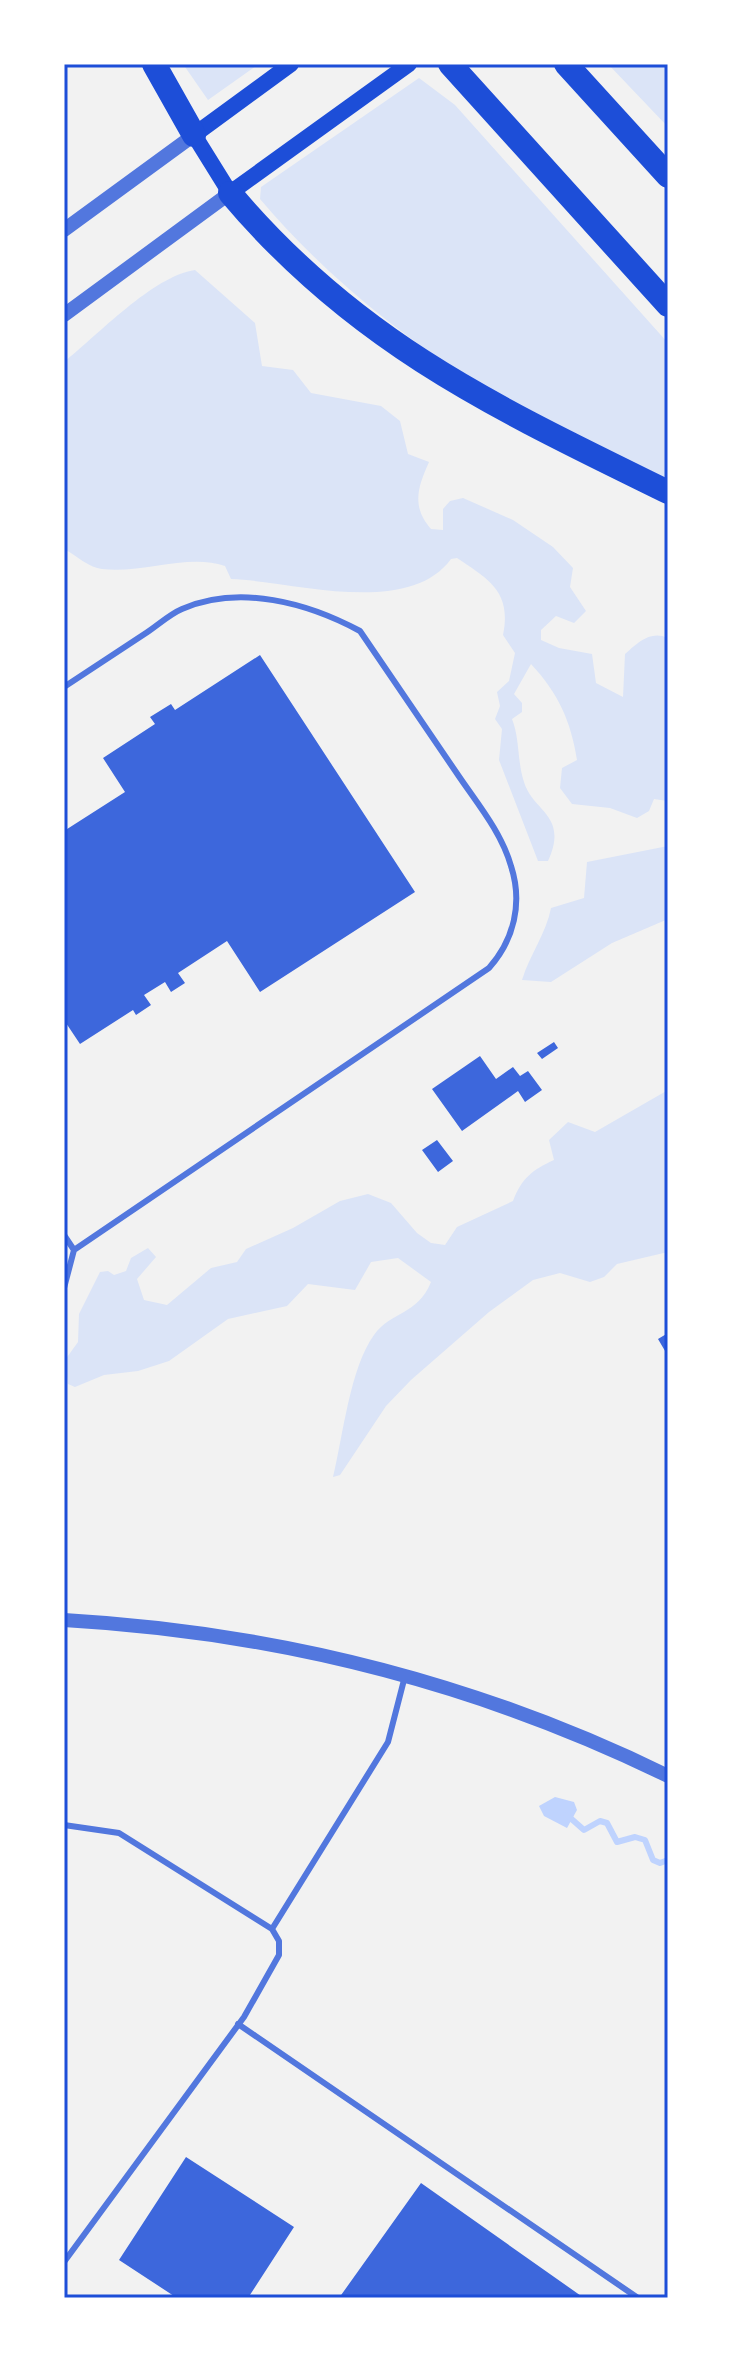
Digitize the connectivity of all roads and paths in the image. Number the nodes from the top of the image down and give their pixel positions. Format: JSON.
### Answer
{"nodes":[{"id":1,"x":154,"y":64,"type":"edge"},
{"id":2,"x":291,"y":64,"type":"edge"},
{"id":3,"x":409,"y":64,"type":"edge"},
{"id":4,"x":450,"y":64,"type":"edge"},
{"id":5,"x":566,"y":64,"type":"edge"},
{"id":6,"x":194,"y":135,"type":"junction"},
{"id":7,"x":668,"y":176,"type":"edge"},
{"id":8,"x":230,"y":193,"type":"junction"},
{"id":9,"x":64,"y":230,"type":"edge"},
{"id":10,"x":668,"y":305,"type":"edge"},
{"id":11,"x":64,"y":315,"type":"edge"},
{"id":12,"x":668,"y":492,"type":"edge"},
{"id":13,"x":64,"y":687,"type":"edge"},
{"id":14,"x":64,"y":1235,"type":"edge"},
{"id":15,"x":74,"y":1250,"type":"junction"},
{"id":16,"x":64,"y":1288,"type":"edge"},
{"id":17,"x":64,"y":1620,"type":"edge"},
{"id":18,"x":405,"y":1674,"type":"junction"},
{"id":19,"x":668,"y":1776,"type":"edge"},
{"id":20,"x":64,"y":1825,"type":"edge"},
{"id":21,"x":272,"y":1929,"type":"junction"},
{"id":22,"x":238,"y":2024,"type":"junction"},
{"id":23,"x":64,"y":2262,"type":"edge"},
{"id":24,"x":638,"y":2298,"type":"edge"}],
"edges":[{"from":1,"to":6,"type":"highway"},
{"from":2,"to":6,"type":"main road"},
{"from":3,"to":8,"type":"main road"},
{"from":4,"to":10,"type":"highway"},
{"from":5,"to":7,"type":"highway"},
{"from":6,"to":8,"type":"main road"},
{"from":6,"to":9,"type":"street"},
{"from":8,"to":11,"type":"street"},
{"from":8,"to":12,"type":"highway"},
{"from":13,"to":15,"type":"lane"},
{"from":14,"to":15,"type":"lane"},
{"from":15,"to":16,"type":"lane"},
{"from":17,"to":18,"type":"street"},
{"from":18,"to":19,"type":"street"},
{"from":18,"to":21,"type":"lane"},
{"from":20,"to":21,"type":"lane"},
{"from":21,"to":22,"type":"lane"},
{"from":22,"to":23,"type":"lane"},
{"from":22,"to":24,"type":"lane"}]}
